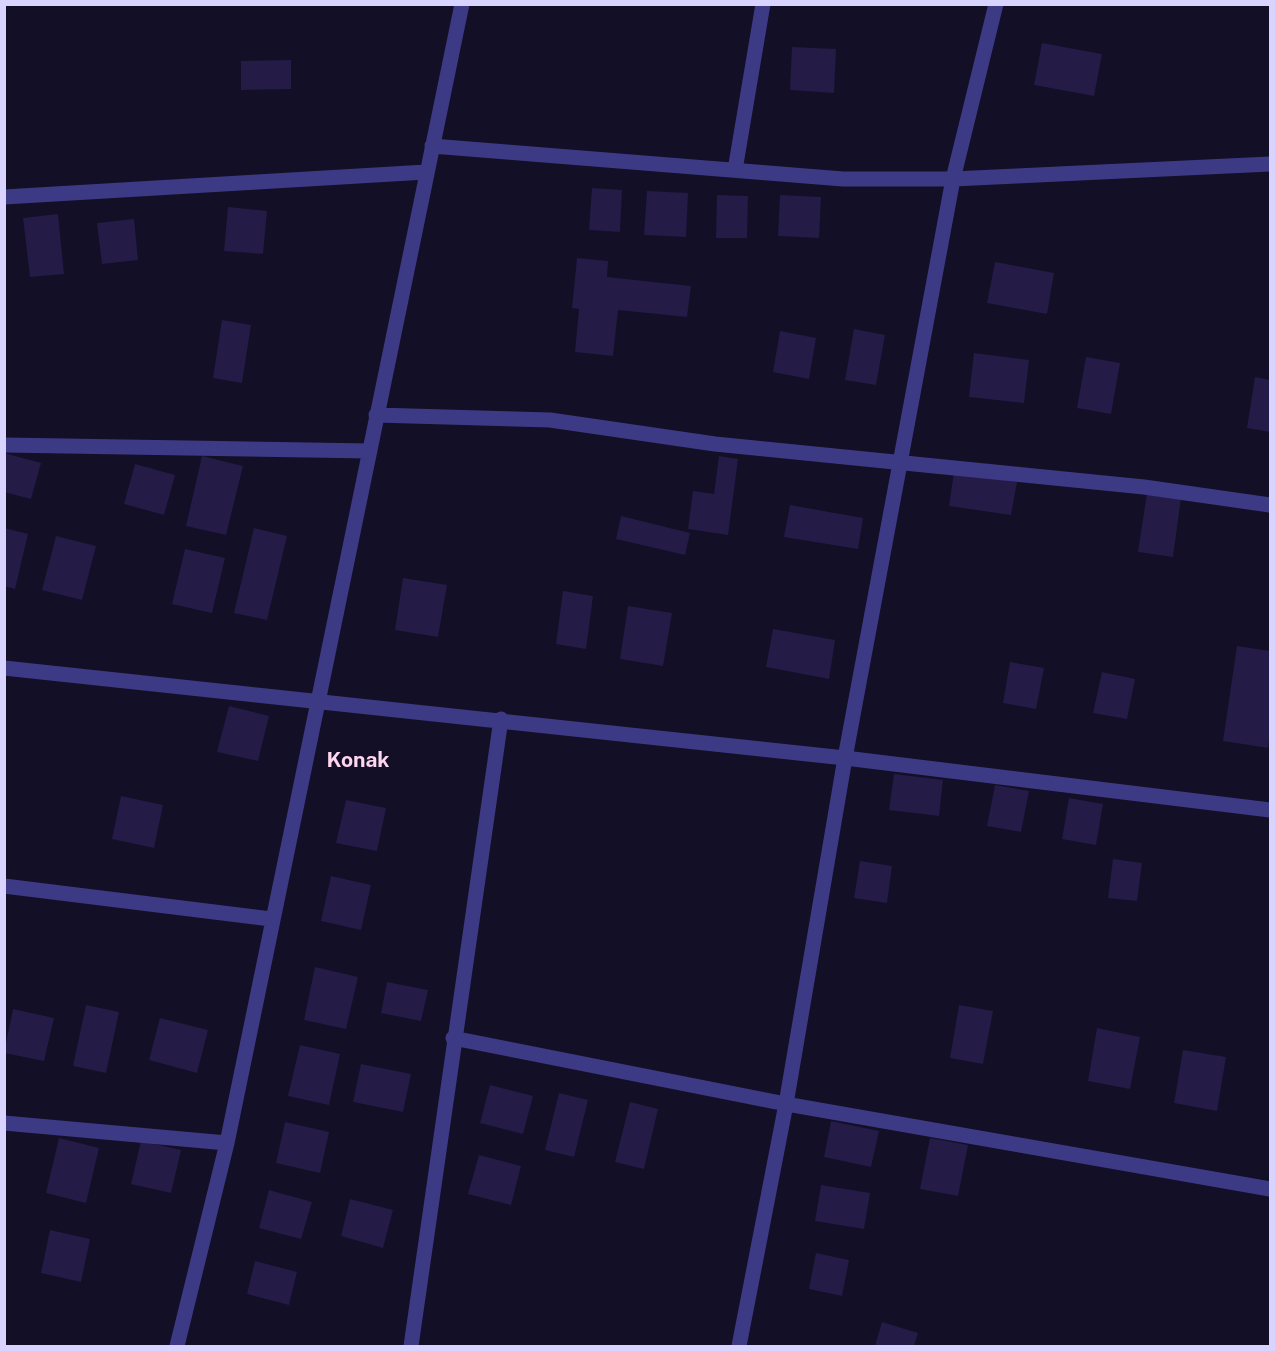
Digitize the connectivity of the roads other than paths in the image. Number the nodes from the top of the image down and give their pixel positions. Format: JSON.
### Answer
{"nodes":[{"id":1,"x":462,"y":4,"type":"edge"},
{"id":2,"x":763,"y":4,"type":"edge"},
{"id":3,"x":996,"y":4,"type":"edge"},
{"id":4,"x":432,"y":146,"type":"junction"},
{"id":5,"x":1270,"y":164,"type":"edge"},
{"id":6,"x":735,"y":170,"type":"junction"},
{"id":7,"x":426,"y":172,"type":"junction"},
{"id":8,"x":953,"y":179,"type":"junction"},
{"id":9,"x":4,"y":197,"type":"edge"},
{"id":10,"x":376,"y":416,"type":"junction"},
{"id":11,"x":4,"y":445,"type":"edge"},
{"id":12,"x":370,"y":451,"type":"junction"},
{"id":13,"x":900,"y":464,"type":"junction"},
{"id":14,"x":1270,"y":505,"type":"edge"},
{"id":15,"x":4,"y":668,"type":"edge"},
{"id":16,"x":316,"y":699,"type":"junction"},
{"id":17,"x":501,"y":719,"type":"junction"},
{"id":18,"x":845,"y":758,"type":"junction"},
{"id":19,"x":1270,"y":810,"type":"edge"},
{"id":20,"x":4,"y":886,"type":"edge"},
{"id":21,"x":271,"y":918,"type":"junction"},
{"id":22,"x":453,"y":1038,"type":"junction"},
{"id":23,"x":786,"y":1104,"type":"junction"},
{"id":24,"x":4,"y":1123,"type":"edge"},
{"id":25,"x":227,"y":1143,"type":"junction"},
{"id":26,"x":1270,"y":1189,"type":"edge"},
{"id":27,"x":177,"y":1347,"type":"edge"},
{"id":28,"x":411,"y":1347,"type":"edge"},
{"id":29,"x":739,"y":1347,"type":"edge"}],
"edges":[{"from":1,"to":4,"type":"street"},
{"from":2,"to":6,"type":"street"},
{"from":3,"to":8,"type":"street"},
{"from":4,"to":6,"type":"street"},
{"from":4,"to":7,"type":"street"},
{"from":5,"to":8,"type":"street"},
{"from":6,"to":8,"type":"street"},
{"from":7,"to":9,"type":"street"},
{"from":7,"to":10,"type":"street"},
{"from":8,"to":13,"type":"street"},
{"from":10,"to":12,"type":"street"},
{"from":10,"to":13,"type":"street"},
{"from":11,"to":12,"type":"street"},
{"from":12,"to":16,"type":"street"},
{"from":13,"to":14,"type":"street"},
{"from":13,"to":18,"type":"street"},
{"from":15,"to":16,"type":"street"},
{"from":16,"to":17,"type":"street"},
{"from":16,"to":21,"type":"street"},
{"from":17,"to":18,"type":"street"},
{"from":17,"to":22,"type":"street"},
{"from":18,"to":19,"type":"street"},
{"from":18,"to":23,"type":"street"},
{"from":20,"to":21,"type":"street"},
{"from":21,"to":25,"type":"street"},
{"from":22,"to":23,"type":"street"},
{"from":22,"to":28,"type":"street"},
{"from":23,"to":26,"type":"street"},
{"from":23,"to":29,"type":"street"},
{"from":24,"to":25,"type":"street"},
{"from":25,"to":27,"type":"street"}]}
